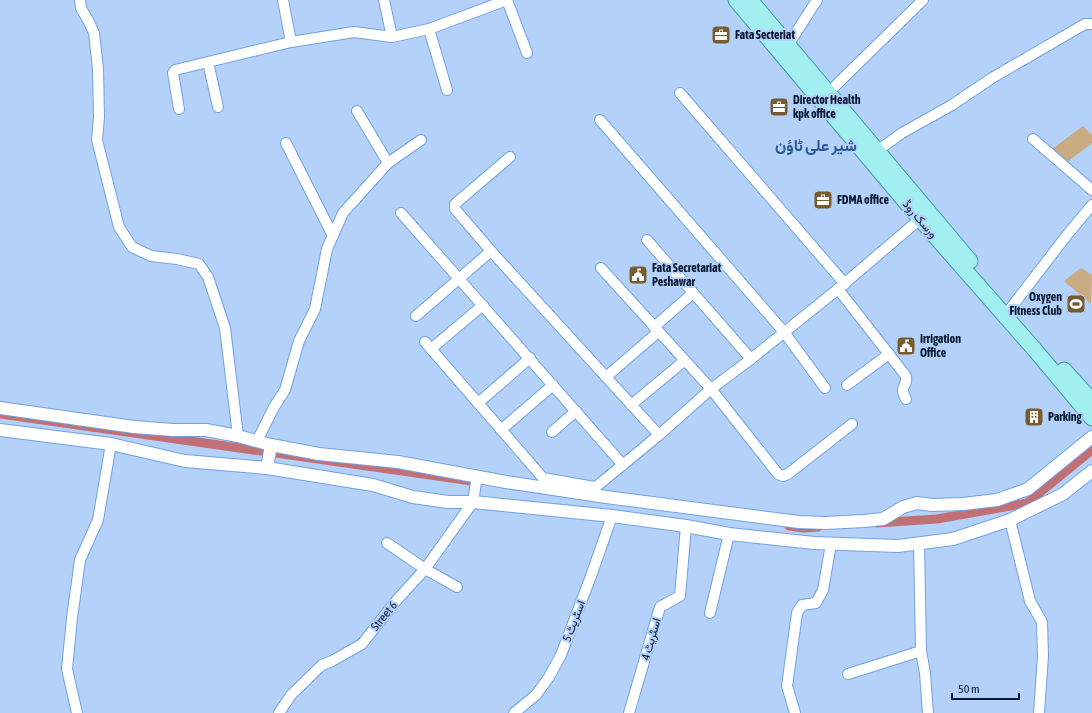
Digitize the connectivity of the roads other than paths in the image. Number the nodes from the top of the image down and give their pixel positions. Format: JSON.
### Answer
{"nodes":[{"id":1,"x":80,"y":0,"type":"edge"},
{"id":2,"x":283,"y":0,"type":"edge"},
{"id":3,"x":384,"y":0,"type":"edge"},
{"id":4,"x":507,"y":0,"type":"edge"},
{"id":5,"x":736,"y":0,"type":"edge"},
{"id":6,"x":750,"y":0,"type":"edge"},
{"id":7,"x":817,"y":0,"type":"edge"},
{"id":8,"x":923,"y":0,"type":"edge"},
{"id":9,"x":1092,"y":24,"type":"edge"},
{"id":10,"x":429,"y":29,"type":"junction"},
{"id":11,"x":392,"y":37,"type":"junction"},
{"id":12,"x":291,"y":42,"type":"junction"},
{"id":13,"x":788,"y":45,"type":"junction"},
{"id":14,"x":527,"y":53,"type":"dead end"},
{"id":15,"x":208,"y":62,"type":"junction"},
{"id":16,"x":447,"y":90,"type":"dead end"},
{"id":17,"x":680,"y":93,"type":"dead end"},
{"id":18,"x":828,"y":93,"type":"junction"},
{"id":19,"x":218,"y":107,"type":"dead end"},
{"id":20,"x":179,"y":109,"type":"dead end"},
{"id":21,"x":357,"y":111,"type":"dead end"},
{"id":22,"x":600,"y":120,"type":"dead end"},
{"id":23,"x":1032,"y":139,"type":"dead end"},
{"id":24,"x":421,"y":140,"type":"dead end"},
{"id":25,"x":286,"y":143,"type":"dead end"},
{"id":26,"x":877,"y":151,"type":"junction"},
{"id":27,"x":510,"y":156,"type":"dead end"},
{"id":28,"x":388,"y":163,"type":"junction"},
{"id":29,"x":1092,"y":190,"type":"edge"},
{"id":30,"x":1092,"y":205,"type":"edge"},
{"id":31,"x":401,"y":212,"type":"dead end"},
{"id":32,"x":924,"y":216,"type":"junction"},
{"id":33,"x":332,"y":236,"type":"junction"},
{"id":34,"x":647,"y":240,"type":"dead end"},
{"id":35,"x":491,"y":251,"type":"junction"},
{"id":36,"x":602,"y":268,"type":"dead end"},
{"id":37,"x":460,"y":279,"type":"junction"},
{"id":38,"x":842,"y":286,"type":"junction"},
{"id":39,"x":694,"y":293,"type":"junction"},
{"id":40,"x":483,"y":305,"type":"junction"},
{"id":41,"x":1007,"y":312,"type":"junction"},
{"id":42,"x":416,"y":316,"type":"dead end"},
{"id":43,"x":656,"y":330,"type":"junction"},
{"id":44,"x":784,"y":332,"type":"junction"},
{"id":45,"x":889,"y":354,"type":"junction"},
{"id":46,"x":530,"y":358,"type":"junction"},
{"id":47,"x":751,"y":359,"type":"junction"},
{"id":48,"x":684,"y":361,"type":"junction"},
{"id":49,"x":606,"y":377,"type":"junction"},
{"id":50,"x":553,"y":385,"type":"junction"},
{"id":51,"x":846,"y":386,"type":"dead end"},
{"id":52,"x":825,"y":388,"type":"dead end"},
{"id":53,"x":711,"y":389,"type":"junction"},
{"id":54,"x":906,"y":399,"type":"dead end"},
{"id":55,"x":1092,"y":400,"type":"edge"},
{"id":56,"x":478,"y":403,"type":"junction"},
{"id":57,"x":631,"y":405,"type":"junction"},
{"id":58,"x":0,"y":408,"type":"edge"},
{"id":59,"x":576,"y":411,"type":"junction"},
{"id":60,"x":1092,"y":418,"type":"edge"},
{"id":61,"x":86,"y":421,"type":"junction"},
{"id":62,"x":852,"y":424,"type":"dead end"},
{"id":63,"x":0,"y":430,"type":"edge"},
{"id":64,"x":500,"y":430,"type":"junction"},
{"id":65,"x":552,"y":432,"type":"dead end"},
{"id":66,"x":658,"y":435,"type":"junction"},
{"id":67,"x":238,"y":436,"type":"junction"},
{"id":68,"x":1092,"y":437,"type":"edge"},
{"id":69,"x":84,"y":440,"type":"junction"},
{"id":70,"x":256,"y":441,"type":"junction"},
{"id":71,"x":111,"y":444,"type":"junction"},
{"id":72,"x":271,"y":445,"type":"junction"},
{"id":73,"x":623,"y":465,"type":"junction"},
{"id":74,"x":267,"y":468,"type":"junction"},
{"id":75,"x":1092,"y":471,"type":"edge"},
{"id":76,"x":477,"y":477,"type":"junction"},
{"id":77,"x":473,"y":501,"type":"junction"},
{"id":78,"x":612,"y":516,"type":"junction"},
{"id":79,"x":1010,"y":520,"type":"junction"},
{"id":80,"x":686,"y":526,"type":"junction"},
{"id":81,"x":729,"y":534,"type":"junction"},
{"id":82,"x":387,"y":543,"type":"dead end"},
{"id":83,"x":919,"y":543,"type":"junction"},
{"id":84,"x":831,"y":544,"type":"junction"},
{"id":85,"x":425,"y":569,"type":"junction"},
{"id":86,"x":457,"y":587,"type":"dead end"},
{"id":87,"x":710,"y":613,"type":"dead end"},
{"id":88,"x":921,"y":651,"type":"junction"},
{"id":89,"x":848,"y":674,"type":"dead end"},
{"id":90,"x":77,"y":713,"type":"edge"},
{"id":91,"x":279,"y":713,"type":"edge"},
{"id":92,"x":514,"y":713,"type":"edge"},
{"id":93,"x":630,"y":713,"type":"edge"},
{"id":94,"x":795,"y":713,"type":"edge"},
{"id":95,"x":928,"y":713,"type":"edge"},
{"id":96,"x":1040,"y":713,"type":"edge"}],
"edges":[{"from":1,"to":67,"type":"street"},
{"from":2,"to":12,"type":"street"},
{"from":3,"to":11,"type":"street"},
{"from":4,"to":10,"type":"street"},
{"from":4,"to":14,"type":"street"},
{"from":5,"to":32,"type":"main road","name":"ورسک روڈ"},
{"from":6,"to":13,"type":"main road","name":"ورسک روڈ"},
{"from":7,"to":13,"type":"street"},
{"from":8,"to":18,"type":"street"},
{"from":9,"to":26,"type":"street"},
{"from":10,"to":11,"type":"street"},
{"from":10,"to":16,"type":"street"},
{"from":11,"to":12,"type":"street"},
{"from":12,"to":15,"type":"street"},
{"from":13,"to":18,"type":"main road","name":"ورسک روڈ"},
{"from":15,"to":19,"type":"street"},
{"from":15,"to":20,"type":"street"},
{"from":17,"to":38,"type":"street"},
{"from":18,"to":26,"type":"main road","name":"ورسک روڈ"},
{"from":21,"to":28,"type":"street"},
{"from":22,"to":44,"type":"street"},
{"from":23,"to":29,"type":"street"},
{"from":24,"to":28,"type":"street"},
{"from":25,"to":33,"type":"street"},
{"from":26,"to":32,"type":"main road","name":"ورسک روڈ"},
{"from":27,"to":35,"type":"street"},
{"from":28,"to":33,"type":"street"},
{"from":30,"to":41,"type":"street"},
{"from":31,"to":37,"type":"street"},
{"from":32,"to":38,"type":"street"},
{"from":32,"to":41,"type":"main road","name":"ورسک روڈ"},
{"from":33,"to":70,"type":"street"},
{"from":34,"to":39,"type":"street"},
{"from":35,"to":37,"type":"street"},
{"from":35,"to":49,"type":"street"},
{"from":36,"to":43,"type":"street"},
{"from":37,"to":40,"type":"street"},
{"from":37,"to":42,"type":"street"},
{"from":38,"to":44,"type":"street"},
{"from":38,"to":45,"type":"street"},
{"from":39,"to":43,"type":"street"},
{"from":39,"to":47,"type":"street"},
{"from":40,"to":46,"type":"street"},
{"from":40,"to":56,"type":"street"},
{"from":41,"to":55,"type":"main road","name":"ورسک روڈ"},
{"from":41,"to":60,"type":"main road","name":"ورسک روڈ"},
{"from":43,"to":48,"type":"street"},
{"from":43,"to":49,"type":"street"},
{"from":44,"to":47,"type":"street"},
{"from":44,"to":52,"type":"street"},
{"from":45,"to":51,"type":"street"},
{"from":45,"to":54,"type":"street"},
{"from":46,"to":50,"type":"street"},
{"from":46,"to":56,"type":"street"},
{"from":47,"to":53,"type":"street"},
{"from":48,"to":53,"type":"street"},
{"from":48,"to":57,"type":"street"},
{"from":49,"to":57,"type":"street"},
{"from":50,"to":59,"type":"street"},
{"from":50,"to":64,"type":"street"},
{"from":53,"to":62,"type":"street"},
{"from":53,"to":66,"type":"street"},
{"from":56,"to":64,"type":"street"},
{"from":57,"to":66,"type":"street"},
{"from":58,"to":61,"type":"street"},
{"from":59,"to":65,"type":"street"},
{"from":59,"to":73,"type":"street"},
{"from":61,"to":67,"type":"street"},
{"from":61,"to":69,"type":"street"},
{"from":63,"to":69,"type":"street"},
{"from":64,"to":73,"type":"street"},
{"from":66,"to":73,"type":"street"},
{"from":67,"to":70,"type":"street"},
{"from":68,"to":76,"type":"street"},
{"from":69,"to":71,"type":"street"},
{"from":70,"to":72,"type":"street"},
{"from":71,"to":74,"type":"street"},
{"from":71,"to":90,"type":"street"},
{"from":72,"to":74,"type":"street"},
{"from":72,"to":76,"type":"street"},
{"from":74,"to":77,"type":"street"},
{"from":75,"to":79,"type":"street"},
{"from":76,"to":77,"type":"street"},
{"from":77,"to":78,"type":"street"},
{"from":77,"to":85,"type":"street","name":"Street 6"},
{"from":78,"to":80,"type":"street"},
{"from":78,"to":92,"type":"street","name":"اسٹریٹ 5"},
{"from":79,"to":83,"type":"street"},
{"from":79,"to":96,"type":"street"},
{"from":80,"to":81,"type":"street"},
{"from":80,"to":93,"type":"street","name":"اسٹریٹ 4"},
{"from":81,"to":84,"type":"street"},
{"from":81,"to":87,"type":"street"},
{"from":82,"to":85,"type":"street"},
{"from":83,"to":84,"type":"street"},
{"from":83,"to":88,"type":"street"},
{"from":84,"to":94,"type":"street"},
{"from":85,"to":86,"type":"street"},
{"from":85,"to":91,"type":"street","name":"Street 6"},
{"from":88,"to":89,"type":"street"},
{"from":88,"to":95,"type":"street"}]}
